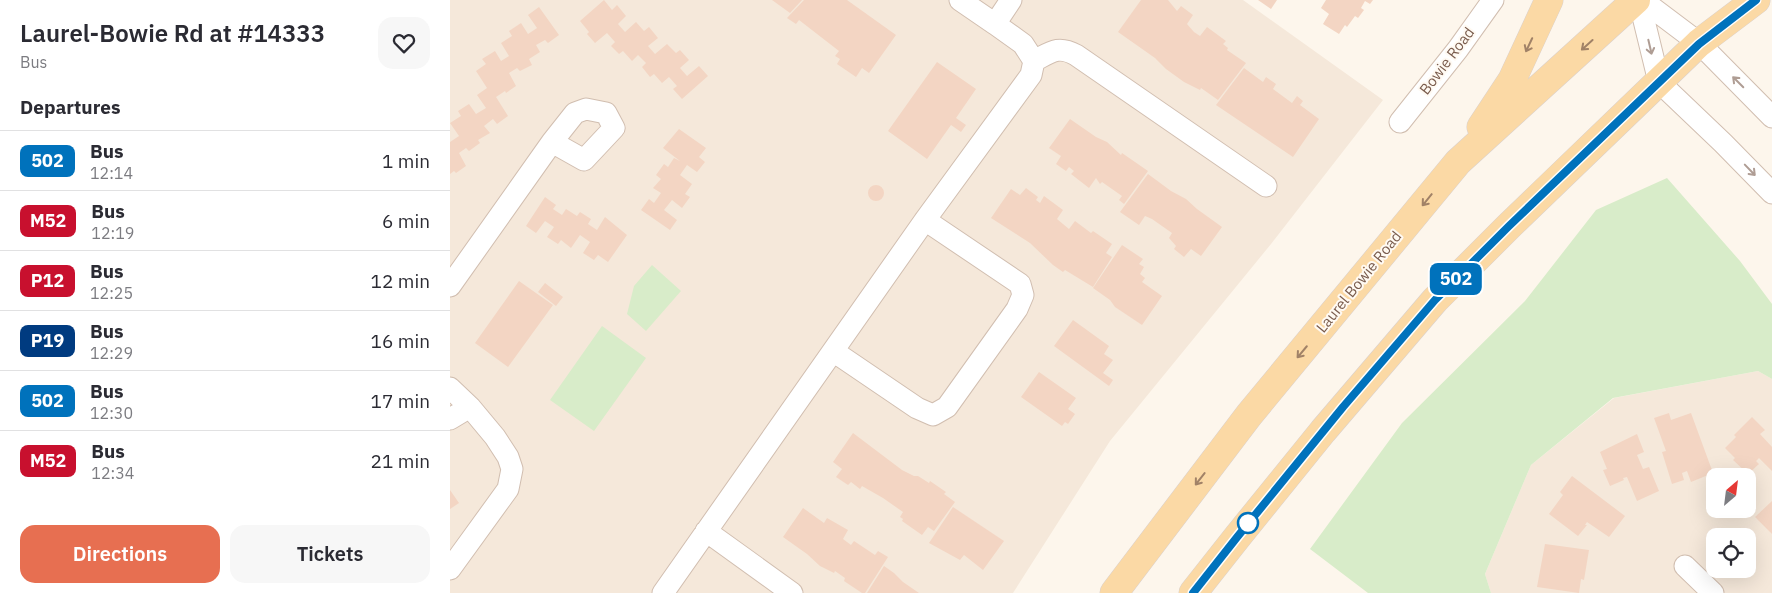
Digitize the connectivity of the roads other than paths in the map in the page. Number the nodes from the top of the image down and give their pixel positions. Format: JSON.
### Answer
{"nodes":[{"id":1,"x":960,"y":0,"type":"edge"},
{"id":2,"x":1011,"y":0,"type":"edge"},
{"id":3,"x":1493,"y":0,"type":"edge"},
{"id":4,"x":1549,"y":0,"type":"edge"},
{"id":5,"x":1639,"y":0,"type":"edge"},
{"id":6,"x":1756,"y":0,"type":"edge"},
{"id":7,"x":994,"y":24,"type":"junction"},
{"id":8,"x":1699,"y":44,"type":"junction"},
{"id":9,"x":1034,"y":61,"type":"junction"},
{"id":10,"x":1659,"y":82,"type":"junction"},
{"id":11,"x":1772,"y":117,"type":"edge"},
{"id":12,"x":1400,"y":122,"type":"dead end"},
{"id":13,"x":552,"y":142,"type":"dead end"},
{"id":14,"x":1458,"y":162,"type":"junction"},
{"id":15,"x":1266,"y":186,"type":"dead end"},
{"id":16,"x":1772,"y":193,"type":"edge"},
{"id":17,"x":925,"y":220,"type":"junction"},
{"id":18,"x":450,"y":286,"type":"edge"},
{"id":19,"x":833,"y":351,"type":"junction"},
{"id":20,"x":450,"y":388,"type":"edge"},
{"id":21,"x":470,"y":407,"type":"junction"},
{"id":22,"x":450,"y":419,"type":"edge"},
{"id":23,"x":706,"y":531,"type":"junction"},
{"id":24,"x":1685,"y":566,"type":"dead end"},
{"id":25,"x":450,"y":569,"type":"edge"},
{"id":26,"x":663,"y":593,"type":"edge"},
{"id":27,"x":792,"y":593,"type":"edge"},
{"id":28,"x":1114,"y":593,"type":"edge"},
{"id":29,"x":1194,"y":593,"type":"edge"},
{"id":30,"x":1713,"y":593,"type":"edge"}],
"edges":[{"from":1,"to":7,"type":"street"},
{"from":2,"to":7,"type":"street"},
{"from":3,"to":12,"type":"street","name":"Bowie Road"},
{"from":4,"to":14,"type":"main road","one_way":true},
{"from":5,"to":8,"type":"street"},
{"from":5,"to":10,"type":"street","one_way":true},
{"from":5,"to":14,"type":"main road","name":"Laurel Bowie Road","one_way":true},
{"from":6,"to":8,"type":"main road"},
{"from":7,"to":9,"type":"street"},
{"from":8,"to":10,"type":"main road"},
{"from":11,"to":8,"type":"street","one_way":true},
{"from":9,"to":15,"type":"street"},
{"from":9,"to":17,"type":"street"},
{"from":10,"to":16,"type":"street","one_way":true},
{"from":10,"to":29,"type":"main road"},
{"from":13,"to":18,"type":"street"},
{"from":14,"to":28,"type":"main road","name":"Laurel Bowie Road","one_way":true},
{"from":17,"to":19,"type":"street"},
{"from":17,"to":19,"type":"street"},
{"from":19,"to":23,"type":"street"},
{"from":20,"to":21,"type":"street"},
{"from":21,"to":22,"type":"street"},
{"from":21,"to":25,"type":"street"},
{"from":23,"to":26,"type":"street"},
{"from":23,"to":27,"type":"street"},
{"from":24,"to":30,"type":"street"}]}
